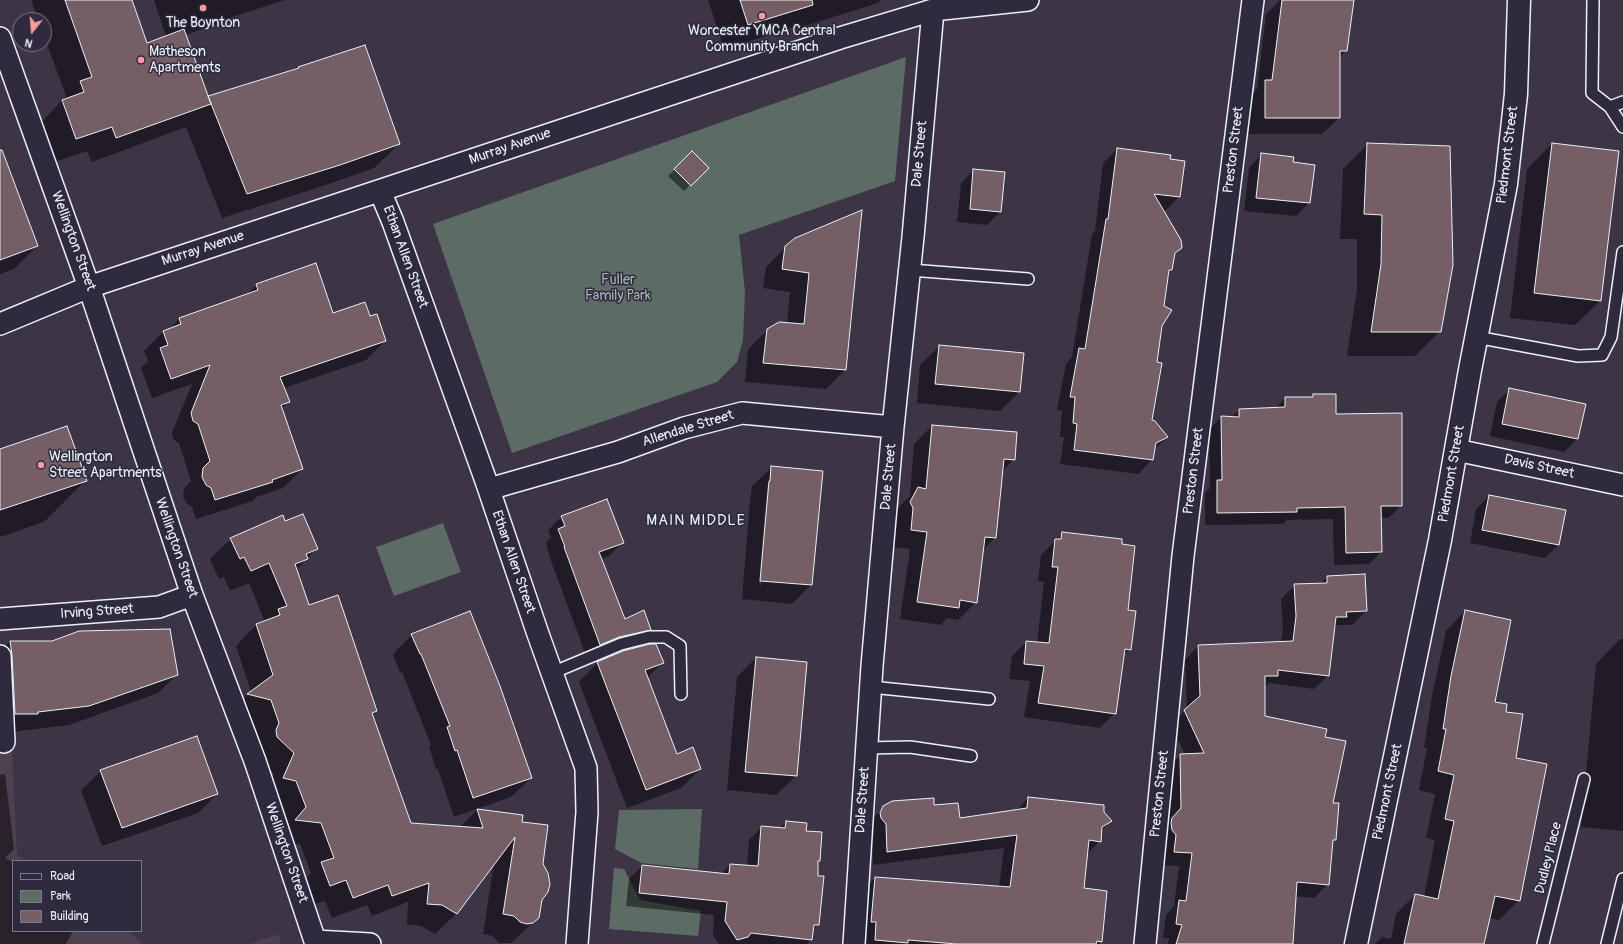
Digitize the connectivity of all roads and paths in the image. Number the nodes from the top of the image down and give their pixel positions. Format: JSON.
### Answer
{"nodes":[{"id":1,"x":1028,"y":0,"type":"edge"},
{"id":2,"x":1253,"y":0,"type":"edge"},
{"id":3,"x":1519,"y":0,"type":"edge"},
{"id":4,"x":1593,"y":0,"type":"edge"},
{"id":5,"x":933,"y":10,"type":"junction"},
{"id":6,"x":0,"y":38,"type":"edge"},
{"id":7,"x":1623,"y":102,"type":"edge"},
{"id":8,"x":1610,"y":107,"type":"junction"},
{"id":9,"x":1623,"y":127,"type":"edge"},
{"id":10,"x":380,"y":191,"type":"junction"},
{"id":11,"x":1623,"y":252,"type":"edge"},
{"id":12,"x":910,"y":270,"type":"junction"},
{"id":13,"x":1028,"y":279,"type":"dead end"},
{"id":14,"x":89,"y":287,"type":"junction"},
{"id":15,"x":0,"y":324,"type":"edge"},
{"id":16,"x":1476,"y":336,"type":"junction"},
{"id":17,"x":893,"y":427,"type":"junction"},
{"id":18,"x":1456,"y":450,"type":"junction"},
{"id":19,"x":1623,"y":485,"type":"edge"},
{"id":20,"x":489,"y":489,"type":"junction"},
{"id":21,"x":192,"y":595,"type":"junction"},
{"id":22,"x":0,"y":619,"type":"edge"},
{"id":23,"x":0,"y":656,"type":"edge"},
{"id":24,"x":552,"y":673,"type":"junction"},
{"id":25,"x":871,"y":687,"type":"junction"},
{"id":26,"x":681,"y":694,"type":"dead end"},
{"id":27,"x":989,"y":699,"type":"dead end"},
{"id":28,"x":4,"y":742,"type":"dead end"},
{"id":29,"x":867,"y":748,"type":"junction"},
{"id":30,"x":971,"y":756,"type":"dead end"},
{"id":31,"x":1584,"y":779,"type":"dead end"},
{"id":32,"x":1623,"y":879,"type":"edge"},
{"id":33,"x":316,"y":942,"type":"edge"},
{"id":34,"x":370,"y":944,"type":"edge"},
{"id":35,"x":577,"y":944,"type":"edge"},
{"id":36,"x":854,"y":944,"type":"edge"},
{"id":37,"x":1145,"y":944,"type":"edge"},
{"id":38,"x":1356,"y":944,"type":"edge"},
{"id":39,"x":1543,"y":944,"type":"edge"},
{"id":40,"x":1607,"y":944,"type":"edge"}],
"edges":[{"from":1,"to":5,"type":"street","name":"Murray Avenue"},
{"from":2,"to":37,"type":"street","name":"Preston Street"},
{"from":3,"to":16,"type":"street","name":"Piedmont Street"},
{"from":4,"to":8,"type":"lane"},
{"from":5,"to":10,"type":"street","name":"Murray Avenue"},
{"from":5,"to":12,"type":"street","name":"Dale Street"},
{"from":6,"to":14,"type":"street","name":"Wellington Street"},
{"from":7,"to":8,"type":"lane"},
{"from":8,"to":9,"type":"lane"},
{"from":10,"to":14,"type":"street","name":"Murray Avenue"},
{"from":10,"to":20,"type":"street","name":"Ethan Allen Street"},
{"from":11,"to":16,"type":"lane"},
{"from":12,"to":13,"type":"lane"},
{"from":12,"to":17,"type":"street","name":"Dale Street"},
{"from":14,"to":15,"type":"street","name":"Murray Avenue"},
{"from":14,"to":21,"type":"street","name":"Wellington Street"},
{"from":16,"to":18,"type":"street","name":"Piedmont Street"},
{"from":17,"to":20,"type":"street","name":"Allendale Street"},
{"from":17,"to":25,"type":"street","name":"Dale Street"},
{"from":18,"to":19,"type":"street","name":"Davis Street"},
{"from":18,"to":38,"type":"street","name":"Piedmont Street"},
{"from":20,"to":24,"type":"street","name":"Ethan Allen Street"},
{"from":21,"to":22,"type":"street","name":"Irving Street"},
{"from":21,"to":33,"type":"street","name":"Wellington Street"},
{"from":23,"to":28,"type":"street"},
{"from":24,"to":26,"type":"lane"},
{"from":24,"to":35,"type":"street","name":"Ethan Allen Street"},
{"from":25,"to":27,"type":"lane"},
{"from":25,"to":29,"type":"street","name":"Dale Street"},
{"from":29,"to":30,"type":"lane"},
{"from":29,"to":36,"type":"street","name":"Dale Street"},
{"from":31,"to":39,"type":"lane","name":"Dudley Place"},
{"from":32,"to":40,"type":"lane"},
{"from":33,"to":34,"type":"street"}]}
